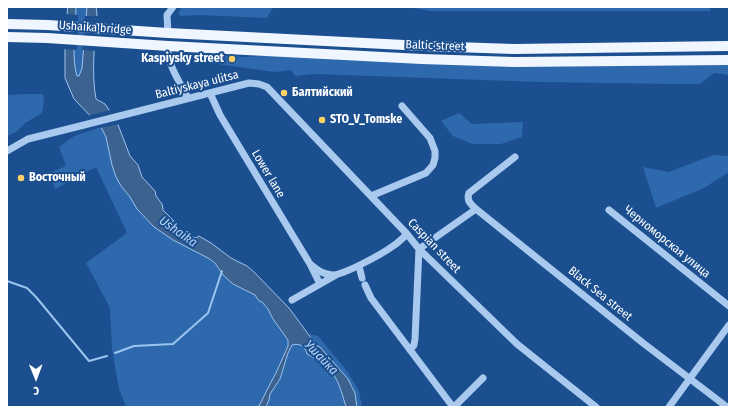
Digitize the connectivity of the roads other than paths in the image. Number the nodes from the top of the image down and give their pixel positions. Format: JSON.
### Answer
{"nodes":[{"id":1,"x":173,"y":7,"type":"edge"},
{"id":2,"x":7,"y":24,"type":"edge"},
{"id":3,"x":142,"y":31,"type":"joint"},
{"id":4,"x":168,"y":33,"type":"junction"},
{"id":5,"x":7,"y":37,"type":"edge"},
{"id":6,"x":141,"y":44,"type":"joint"},
{"id":7,"x":168,"y":46,"type":"junction"},
{"id":8,"x":729,"y":46,"type":"edge"},
{"id":9,"x":729,"y":60,"type":"edge"},
{"id":10,"x":268,"y":87,"type":"joint"},
{"id":11,"x":210,"y":93,"type":"junction"},
{"id":12,"x":188,"y":98,"type":"junction"},
{"id":13,"x":402,"y":106,"type":"dead end"},
{"id":14,"x":7,"y":151,"type":"edge"},
{"id":15,"x":515,"y":157,"type":"dead end"},
{"id":16,"x":371,"y":196,"type":"junction"},
{"id":17,"x":476,"y":209,"type":"junction"},
{"id":18,"x":609,"y":210,"type":"dead end"},
{"id":19,"x":408,"y":234,"type":"junction"},
{"id":20,"x":419,"y":249,"type":"junction"},
{"id":21,"x":310,"y":264,"type":"junction"},
{"id":22,"x":359,"y":266,"type":"junction"},
{"id":23,"x":337,"y":274,"type":"junction"},
{"id":24,"x":320,"y":284,"type":"junction"},
{"id":25,"x":292,"y":300,"type":"dead end"},
{"id":26,"x":729,"y":306,"type":"edge"},
{"id":27,"x":729,"y":325,"type":"edge"},
{"id":28,"x":410,"y":350,"type":"junction"},
{"id":29,"x":482,"y":378,"type":"dead end"},
{"id":30,"x":690,"y":378,"type":"junction"},
{"id":31,"x":454,"y":407,"type":"edge"},
{"id":32,"x":596,"y":407,"type":"edge"},
{"id":33,"x":669,"y":407,"type":"edge"},
{"id":34,"x":727,"y":407,"type":"edge"}],
"edges":[{"from":1,"to":4,"type":"street"},
{"from":2,"to":3,"type":"main road","name":"Ushaika bridge"},
{"from":3,"to":4,"type":"main road","name":"Baltic street"},
{"from":4,"to":8,"type":"main road","name":"Baltic street"},
{"from":5,"to":6,"type":"main road","name":"Ushaika bridge"},
{"from":6,"to":7,"type":"main road","name":"Baltic street"},
{"from":7,"to":9,"type":"main road","name":"Baltic street"},
{"from":7,"to":12,"type":"street"},
{"from":10,"to":11,"type":"street","name":"Baltiyskaya ulitsa"},
{"from":10,"to":16,"type":"street","name":"Caspian street"},
{"from":11,"to":12,"type":"street","name":"Baltiyskaya ulitsa"},
{"from":11,"to":21,"type":"street","name":"Lower lane"},
{"from":12,"to":14,"type":"street","name":"Baltiyskaya ulitsa"},
{"from":13,"to":16,"type":"street"},
{"from":15,"to":17,"type":"street","name":"Black Sea street"},
{"from":16,"to":19,"type":"street","name":"Caspian street"},
{"from":17,"to":20,"type":"street"},
{"from":17,"to":30,"type":"street","name":"Black Sea street"},
{"from":18,"to":26,"type":"street","name":"Черноморская улица"},
{"from":19,"to":20,"type":"street","name":"Caspian street"},
{"from":19,"to":22,"type":"street"},
{"from":20,"to":28,"type":"street"},
{"from":20,"to":32,"type":"street","name":"Caspian street"},
{"from":21,"to":23,"type":"street","name":"Lower lane"},
{"from":21,"to":24,"type":"street","name":"Lower lane"},
{"from":22,"to":23,"type":"street"},
{"from":22,"to":28,"type":"street"},
{"from":23,"to":24,"type":"street"},
{"from":24,"to":25,"type":"street"},
{"from":27,"to":30,"type":"street"},
{"from":28,"to":31,"type":"street"},
{"from":29,"to":31,"type":"street"},
{"from":30,"to":33,"type":"street"},
{"from":30,"to":34,"type":"street","name":"Black Sea street"}]}
